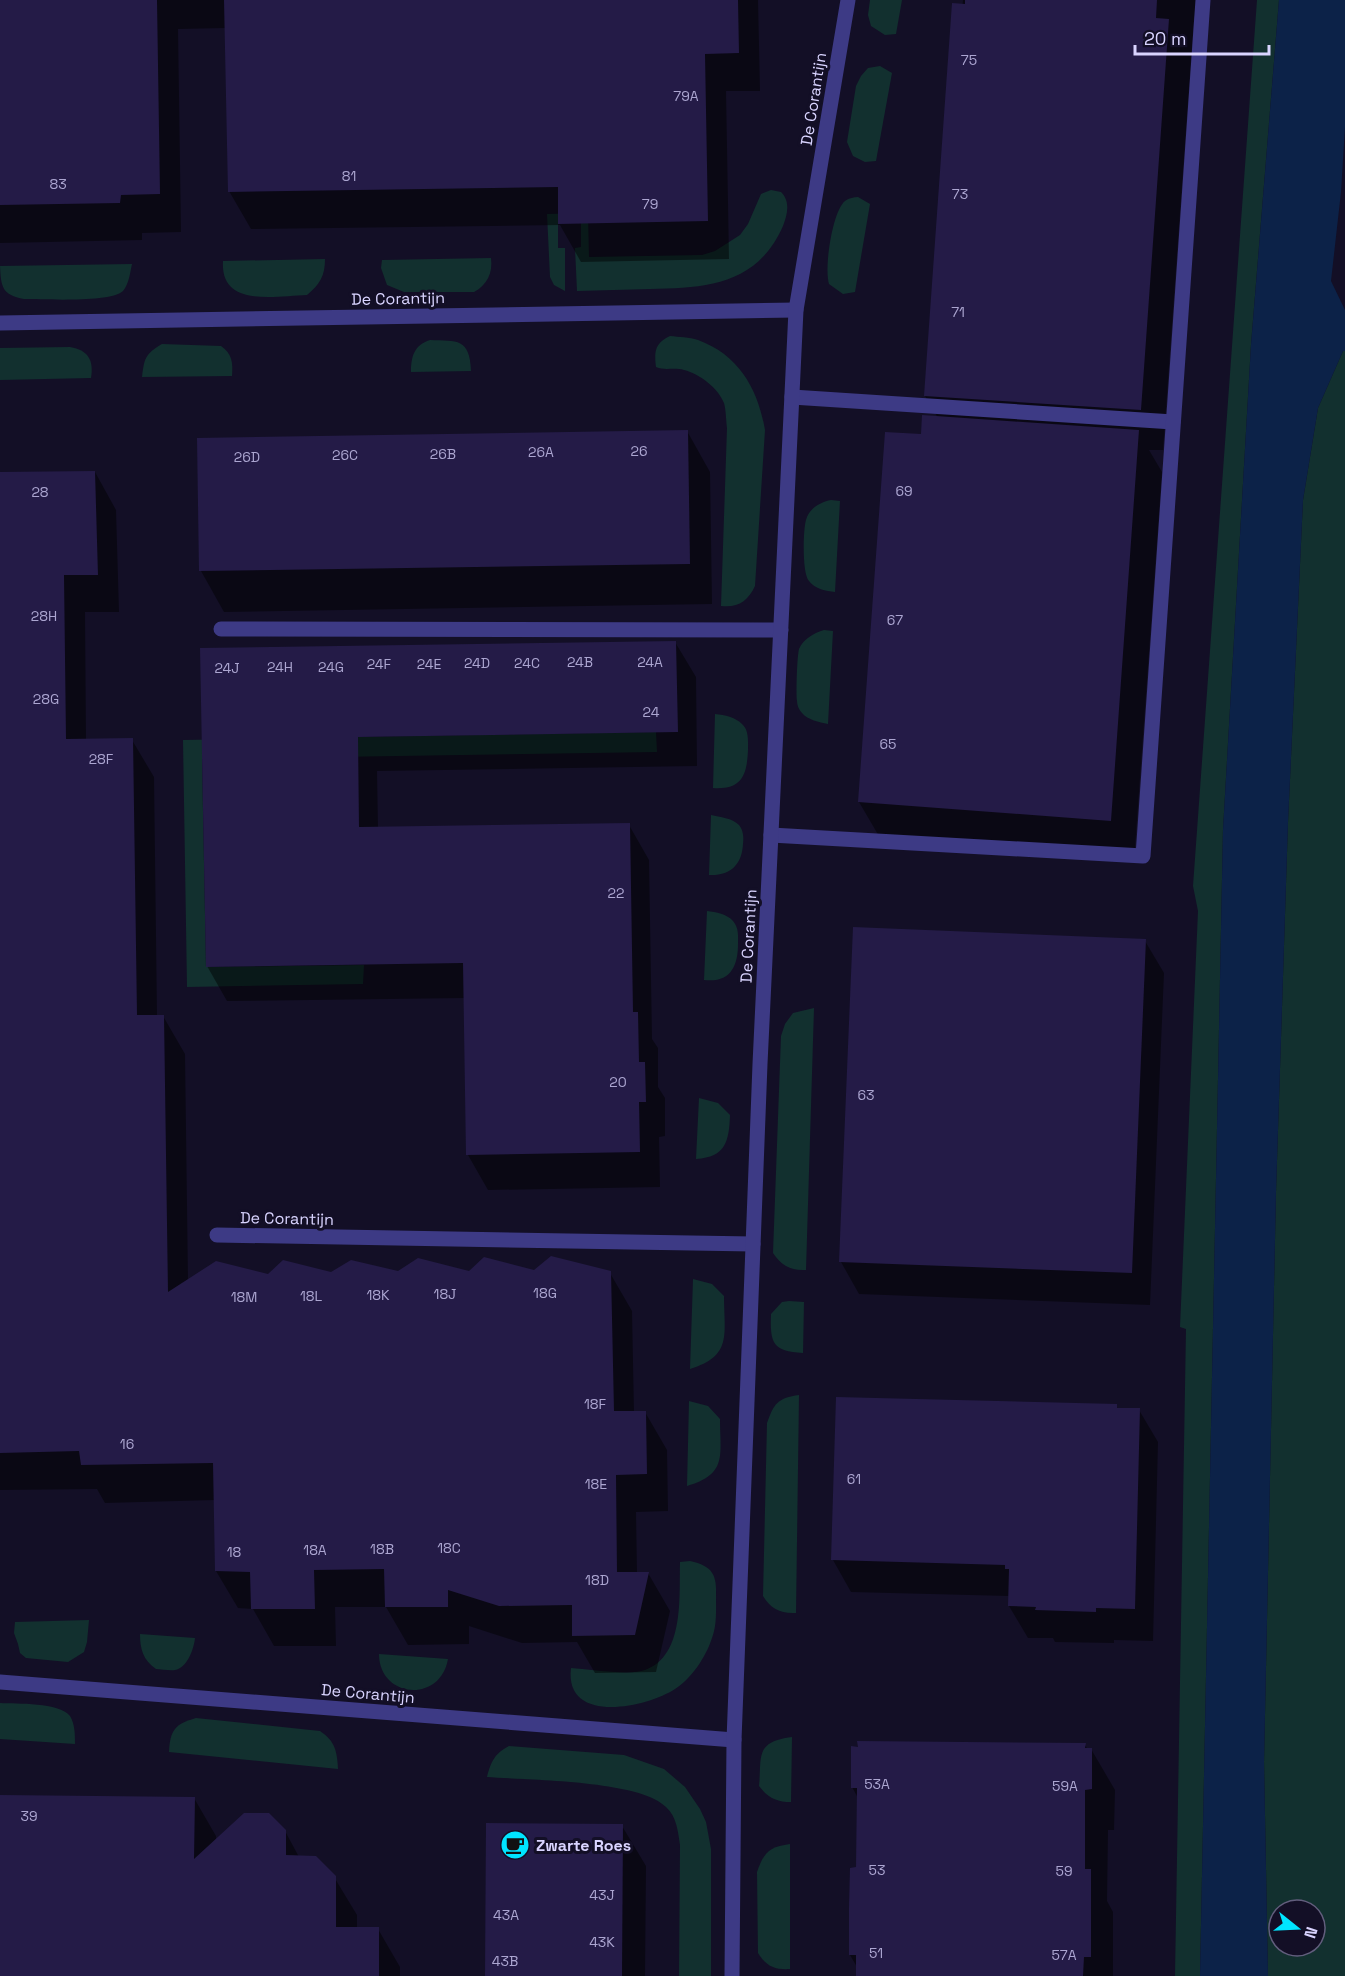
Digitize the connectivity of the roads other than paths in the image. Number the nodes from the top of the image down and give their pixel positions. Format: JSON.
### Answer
{"nodes":[{"id":1,"x":848,"y":0,"type":"edge"},
{"id":2,"x":1203,"y":0,"type":"edge"},
{"id":3,"x":796,"y":310,"type":"junction"},
{"id":4,"x":0,"y":323,"type":"edge"},
{"id":5,"x":792,"y":397,"type":"junction"},
{"id":6,"x":1173,"y":422,"type":"junction"},
{"id":7,"x":220,"y":629,"type":"dead end"},
{"id":8,"x":781,"y":630,"type":"junction"},
{"id":9,"x":771,"y":835,"type":"junction"},
{"id":10,"x":217,"y":1235,"type":"dead end"},
{"id":11,"x":753,"y":1244,"type":"junction"},
{"id":12,"x":0,"y":1682,"type":"edge"},
{"id":13,"x":734,"y":1740,"type":"junction"},
{"id":14,"x":732,"y":1976,"type":"edge"}],
"edges":[{"from":1,"to":3,"type":"street","name":"De Corantijn"},
{"from":2,"to":6,"type":"street"},
{"from":3,"to":4,"type":"street","name":"De Corantijn"},
{"from":3,"to":5,"type":"street","name":"De Corantijn"},
{"from":5,"to":6,"type":"street"},
{"from":5,"to":8,"type":"street","name":"De Corantijn"},
{"from":6,"to":9,"type":"street"},
{"from":7,"to":8,"type":"street"},
{"from":8,"to":9,"type":"street","name":"De Corantijn"},
{"from":9,"to":11,"type":"street","name":"De Corantijn"},
{"from":10,"to":11,"type":"street","name":"De Corantijn"},
{"from":11,"to":13,"type":"street","name":"De Corantijn"},
{"from":12,"to":13,"type":"street","name":"De Corantijn"},
{"from":13,"to":14,"type":"street","name":"De Corantijn"}]}
